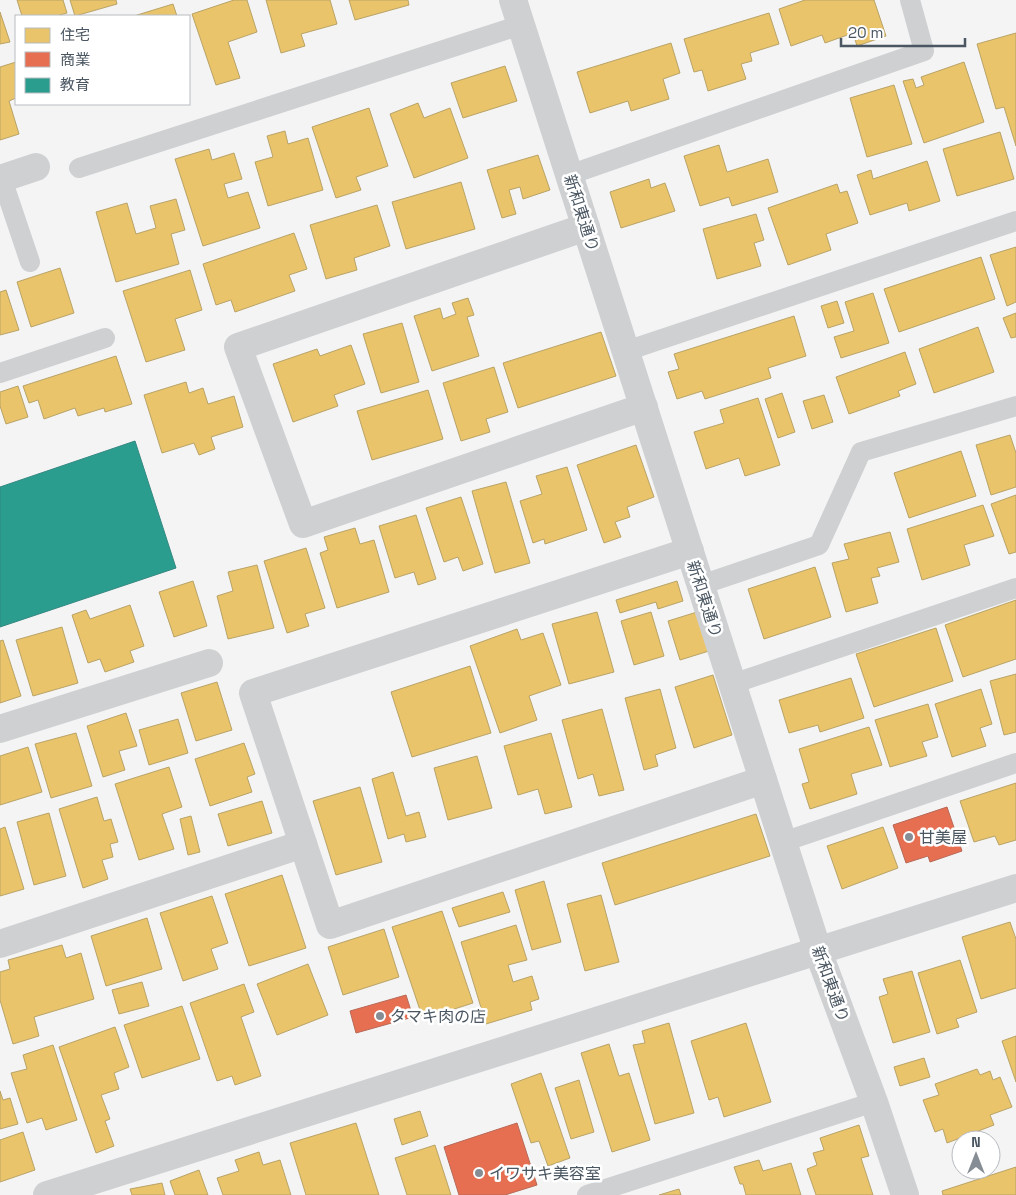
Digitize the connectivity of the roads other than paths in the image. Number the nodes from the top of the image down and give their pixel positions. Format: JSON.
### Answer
{"nodes":[{"id":1,"x":910,"y":0,"type":"edge"},
{"id":2,"x":517,"y":13,"type":"edge"},
{"id":3,"x":36,"y":167,"type":"dead end"},
{"id":4,"x":79,"y":168,"type":"dead end"},
{"id":5,"x":569,"y":175,"type":"junction"},
{"id":6,"x":1,"y":179,"type":"edge"},
{"id":7,"x":1016,"y":221,"type":"edge"},
{"id":8,"x":586,"y":227,"type":"junction"},
{"id":9,"x":30,"y":262,"type":"dead end"},
{"id":10,"x":105,"y":338,"type":"dead end"},
{"id":11,"x":626,"y":351,"type":"junction"},
{"id":12,"x":0,"y":373,"type":"edge"},
{"id":13,"x":1016,"y":406,"type":"edge"},
{"id":14,"x":644,"y":407,"type":"junction"},
{"id":15,"x":690,"y":551,"type":"junction"},
{"id":16,"x":701,"y":585,"type":"junction"},
{"id":17,"x":1016,"y":588,"type":"edge"},
{"id":18,"x":209,"y":663,"type":"dead end"},
{"id":19,"x":732,"y":684,"type":"junction"},
{"id":20,"x":0,"y":729,"type":"edge"},
{"id":21,"x":1016,"y":763,"type":"edge"},
{"id":22,"x":763,"y":780,"type":"junction"},
{"id":23,"x":783,"y":842,"type":"junction"},
{"id":24,"x":303,"y":844,"type":"junction"},
{"id":25,"x":1016,"y":888,"type":"edge"},
{"id":26,"x":0,"y":944,"type":"edge"},
{"id":27,"x":818,"y":951,"type":"junction"},
{"id":28,"x":874,"y":1102,"type":"junction"},
{"id":29,"x":47,"y":1195,"type":"edge"},
{"id":30,"x":587,"y":1195,"type":"edge"},
{"id":31,"x":905,"y":1195,"type":"edge"}],
"edges":[{"from":1,"to":5,"type":"lane"},
{"from":2,"to":4,"type":"lane"},
{"from":2,"to":5,"type":"street","name":"新和東通り"},
{"from":3,"to":6,"type":"street"},
{"from":5,"to":8,"type":"street","name":"新和東通り"},
{"from":6,"to":9,"type":"lane"},
{"from":7,"to":11,"type":"lane"},
{"from":8,"to":11,"type":"street","name":"新和東通り"},
{"from":8,"to":14,"type":"street"},
{"from":10,"to":12,"type":"lane"},
{"from":11,"to":14,"type":"street","name":"新和東通り"},
{"from":13,"to":16,"type":"lane"},
{"from":14,"to":15,"type":"street","name":"新和東通り"},
{"from":15,"to":16,"type":"street","name":"新和東通り"},
{"from":15,"to":24,"type":"street"},
{"from":16,"to":19,"type":"street","name":"新和東通り"},
{"from":17,"to":19,"type":"lane"},
{"from":18,"to":20,"type":"street"},
{"from":19,"to":22,"type":"street","name":"新和東通り"},
{"from":21,"to":23,"type":"lane"},
{"from":22,"to":23,"type":"street","name":"新和東通り"},
{"from":22,"to":24,"type":"street"},
{"from":23,"to":27,"type":"street","name":"新和東通り"},
{"from":24,"to":26,"type":"street"},
{"from":25,"to":27,"type":"street"},
{"from":27,"to":28,"type":"street","name":"新和東通り"},
{"from":27,"to":29,"type":"street"},
{"from":28,"to":30,"type":"lane"},
{"from":28,"to":31,"type":"street","name":"新和東通り"}]}
